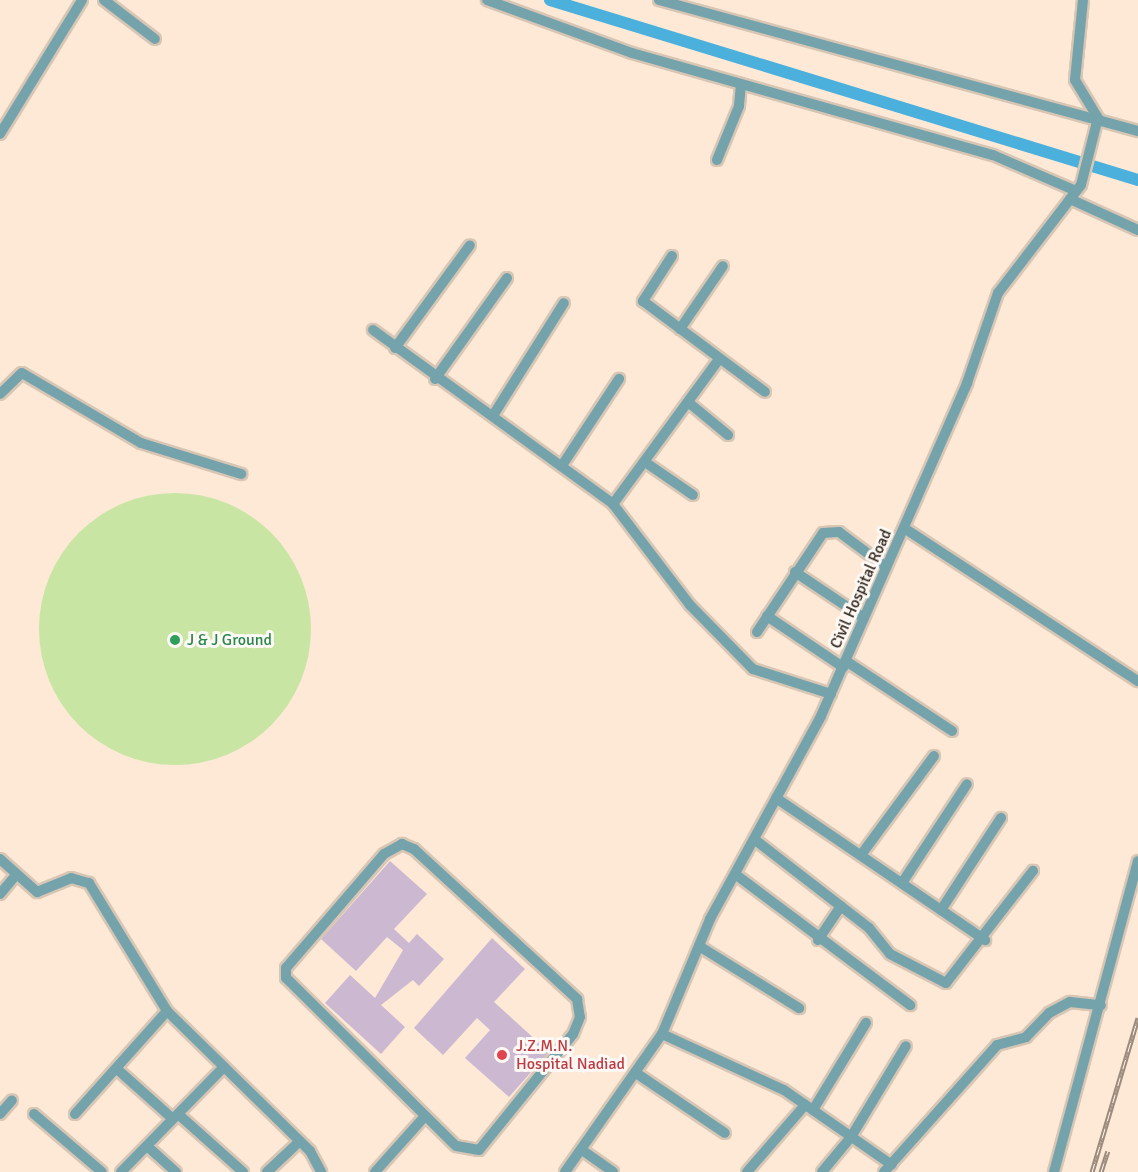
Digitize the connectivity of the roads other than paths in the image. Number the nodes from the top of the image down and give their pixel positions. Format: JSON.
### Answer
{"nodes":[{"id":1,"x":82,"y":0,"type":"edge"},
{"id":2,"x":104,"y":0,"type":"edge"},
{"id":3,"x":487,"y":0,"type":"edge"},
{"id":4,"x":660,"y":0,"type":"edge"},
{"id":5,"x":1083,"y":0,"type":"edge"},
{"id":6,"x":155,"y":39,"type":"dead end"},
{"id":7,"x":741,"y":85,"type":"junction"},
{"id":8,"x":1098,"y":121,"type":"junction"},
{"id":9,"x":1138,"y":131,"type":"edge"},
{"id":10,"x":0,"y":134,"type":"edge"},
{"id":11,"x":717,"y":160,"type":"dead end"},
{"id":12,"x":1076,"y":192,"type":"junction"},
{"id":13,"x":1138,"y":230,"type":"edge"},
{"id":14,"x":470,"y":245,"type":"dead end"},
{"id":15,"x":672,"y":256,"type":"dead end"},
{"id":16,"x":723,"y":266,"type":"dead end"},
{"id":17,"x":507,"y":278,"type":"dead end"},
{"id":18,"x":564,"y":303,"type":"dead end"},
{"id":19,"x":680,"y":329,"type":"junction"},
{"id":20,"x":373,"y":330,"type":"dead end"},
{"id":21,"x":395,"y":348,"type":"junction"},
{"id":22,"x":719,"y":359,"type":"junction"},
{"id":23,"x":435,"y":379,"type":"junction"},
{"id":24,"x":619,"y":379,"type":"dead end"},
{"id":25,"x":765,"y":392,"type":"dead end"},
{"id":26,"x":0,"y":393,"type":"edge"},
{"id":27,"x":688,"y":402,"type":"junction"},
{"id":28,"x":494,"y":414,"type":"junction"},
{"id":29,"x":728,"y":435,"type":"dead end"},
{"id":30,"x":645,"y":462,"type":"junction"},
{"id":31,"x":563,"y":464,"type":"junction"},
{"id":32,"x":241,"y":474,"type":"dead end"},
{"id":33,"x":693,"y":495,"type":"dead end"},
{"id":34,"x":613,"y":504,"type":"junction"},
{"id":35,"x":904,"y":528,"type":"junction"},
{"id":36,"x":886,"y":567,"type":"junction"},
{"id":37,"x":795,"y":572,"type":"junction"},
{"id":38,"x":767,"y":616,"type":"junction"},
{"id":39,"x":864,"y":618,"type":"junction"},
{"id":40,"x":758,"y":632,"type":"dead end"},
{"id":41,"x":844,"y":664,"type":"junction"},
{"id":42,"x":1138,"y":681,"type":"edge"},
{"id":43,"x":831,"y":694,"type":"junction"},
{"id":44,"x":951,"y":731,"type":"dead end"},
{"id":45,"x":934,"y":756,"type":"dead end"},
{"id":46,"x":967,"y":783,"type":"dead end"},
{"id":47,"x":776,"y":798,"type":"junction"},
{"id":48,"x":1001,"y":818,"type":"dead end"},
{"id":49,"x":754,"y":839,"type":"junction"},
{"id":50,"x":861,"y":855,"type":"junction"},
{"id":51,"x":0,"y":859,"type":"edge"},
{"id":52,"x":1138,"y":861,"type":"edge"},
{"id":53,"x":1034,"y":871,"type":"dead end"},
{"id":54,"x":735,"y":873,"type":"junction"},
{"id":55,"x":16,"y":875,"type":"junction"},
{"id":56,"x":902,"y":884,"type":"junction"},
{"id":57,"x":0,"y":894,"type":"edge"},
{"id":58,"x":841,"y":906,"type":"junction"},
{"id":59,"x":941,"y":910,"type":"junction"},
{"id":60,"x":818,"y":940,"type":"junction"},
{"id":61,"x":985,"y":940,"type":"junction"},
{"id":62,"x":699,"y":946,"type":"junction"},
{"id":63,"x":910,"y":1005,"type":"dead end"},
{"id":64,"x":1101,"y":1005,"type":"junction"},
{"id":65,"x":799,"y":1008,"type":"dead end"},
{"id":66,"x":167,"y":1011,"type":"junction"},
{"id":67,"x":866,"y":1023,"type":"dead end"},
{"id":68,"x":662,"y":1034,"type":"junction"},
{"id":69,"x":906,"y":1046,"type":"dead end"},
{"id":70,"x":224,"y":1067,"type":"junction"},
{"id":71,"x":117,"y":1069,"type":"junction"},
{"id":72,"x":636,"y":1073,"type":"junction"},
{"id":73,"x":12,"y":1100,"type":"dead end"},
{"id":74,"x":809,"y":1108,"type":"junction"},
{"id":75,"x":0,"y":1114,"type":"edge"},
{"id":76,"x":34,"y":1114,"type":"dead end"},
{"id":77,"x":75,"y":1114,"type":"dead end"},
{"id":78,"x":176,"y":1116,"type":"junction"},
{"id":79,"x":425,"y":1116,"type":"junction"},
{"id":80,"x":725,"y":1133,"type":"dead end"},
{"id":81,"x":851,"y":1137,"type":"junction"},
{"id":82,"x":300,"y":1141,"type":"junction"},
{"id":83,"x":147,"y":1146,"type":"junction"},
{"id":84,"x":582,"y":1150,"type":"junction"},
{"id":85,"x":888,"y":1169,"type":"edge"},
{"id":86,"x":102,"y":1172,"type":"edge"},
{"id":87,"x":121,"y":1172,"type":"edge"},
{"id":88,"x":176,"y":1172,"type":"edge"},
{"id":89,"x":243,"y":1172,"type":"edge"},
{"id":90,"x":267,"y":1172,"type":"edge"},
{"id":91,"x":321,"y":1172,"type":"edge"},
{"id":92,"x":375,"y":1172,"type":"edge"},
{"id":93,"x":565,"y":1172,"type":"edge"},
{"id":94,"x":613,"y":1172,"type":"edge"},
{"id":95,"x":747,"y":1172,"type":"edge"},
{"id":96,"x":822,"y":1172,"type":"edge"},
{"id":97,"x":1054,"y":1172,"type":"edge"}],
"edges":[{"from":1,"to":10,"type":"street"},
{"from":2,"to":6,"type":"street"},
{"from":3,"to":7,"type":"street"},
{"from":4,"to":8,"type":"street"},
{"from":5,"to":8,"type":"street"},
{"from":7,"to":11,"type":"street"},
{"from":7,"to":12,"type":"street"},
{"from":8,"to":9,"type":"street"},
{"from":8,"to":12,"type":"street","name":"Civil Hospital Road"},
{"from":12,"to":13,"type":"street"},
{"from":12,"to":35,"type":"street","name":"Civil Hospital Road"},
{"from":14,"to":21,"type":"street"},
{"from":15,"to":19,"type":"street"},
{"from":16,"to":19,"type":"street"},
{"from":17,"to":23,"type":"street"},
{"from":18,"to":28,"type":"street"},
{"from":19,"to":22,"type":"street"},
{"from":20,"to":21,"type":"street"},
{"from":21,"to":23,"type":"street"},
{"from":22,"to":25,"type":"street"},
{"from":22,"to":27,"type":"street"},
{"from":23,"to":28,"type":"street"},
{"from":24,"to":31,"type":"street"},
{"from":26,"to":32,"type":"street"},
{"from":27,"to":29,"type":"street"},
{"from":27,"to":30,"type":"street"},
{"from":28,"to":31,"type":"street"},
{"from":30,"to":33,"type":"street"},
{"from":30,"to":34,"type":"street"},
{"from":31,"to":34,"type":"street"},
{"from":34,"to":43,"type":"street"},
{"from":35,"to":36,"type":"street","name":"Civil Hospital Road"},
{"from":35,"to":42,"type":"street"},
{"from":36,"to":37,"type":"street"},
{"from":36,"to":39,"type":"street","name":"Civil Hospital Road"},
{"from":37,"to":38,"type":"street"},
{"from":37,"to":39,"type":"street"},
{"from":38,"to":40,"type":"street"},
{"from":38,"to":41,"type":"street"},
{"from":39,"to":41,"type":"street","name":"Civil Hospital Road"},
{"from":41,"to":43,"type":"street","name":"Civil Hospital Road"},
{"from":41,"to":44,"type":"street"},
{"from":43,"to":47,"type":"street","name":"Civil Hospital Road"},
{"from":45,"to":50,"type":"street"},
{"from":46,"to":56,"type":"street"},
{"from":47,"to":49,"type":"street","name":"Civil Hospital Road"},
{"from":47,"to":50,"type":"street"},
{"from":48,"to":59,"type":"street"},
{"from":49,"to":54,"type":"street","name":"Civil Hospital Road"},
{"from":49,"to":58,"type":"street"},
{"from":50,"to":56,"type":"street"},
{"from":51,"to":55,"type":"street"},
{"from":52,"to":64,"type":"street"},
{"from":53,"to":61,"type":"street"},
{"from":54,"to":60,"type":"street"},
{"from":54,"to":62,"type":"street","name":"Civil Hospital Road"},
{"from":55,"to":57,"type":"street"},
{"from":55,"to":66,"type":"street"},
{"from":56,"to":59,"type":"street"},
{"from":58,"to":60,"type":"street"},
{"from":58,"to":61,"type":"street"},
{"from":59,"to":61,"type":"street"},
{"from":60,"to":63,"type":"street"},
{"from":62,"to":65,"type":"street"},
{"from":62,"to":68,"type":"street","name":"Civil Hospital Road"},
{"from":64,"to":85,"type":"street"},
{"from":64,"to":97,"type":"street"},
{"from":66,"to":70,"type":"street"},
{"from":66,"to":71,"type":"street"},
{"from":67,"to":74,"type":"street"},
{"from":68,"to":72,"type":"street","name":"Civil Hospital Road"},
{"from":68,"to":74,"type":"street"},
{"from":69,"to":81,"type":"street"},
{"from":70,"to":78,"type":"street"},
{"from":70,"to":82,"type":"street"},
{"from":71,"to":77,"type":"street"},
{"from":71,"to":78,"type":"street"},
{"from":72,"to":80,"type":"street"},
{"from":72,"to":84,"type":"street","name":"Civil Hospital Road"},
{"from":73,"to":75,"type":"street"},
{"from":74,"to":81,"type":"street"},
{"from":74,"to":95,"type":"street"},
{"from":76,"to":86,"type":"street"},
{"from":78,"to":83,"type":"street"},
{"from":78,"to":89,"type":"street"},
{"from":79,"to":79,"type":"street"},
{"from":79,"to":92,"type":"street"},
{"from":81,"to":85,"type":"street"},
{"from":81,"to":96,"type":"street"},
{"from":82,"to":90,"type":"street"},
{"from":82,"to":91,"type":"street"},
{"from":83,"to":87,"type":"street"},
{"from":83,"to":88,"type":"street"},
{"from":84,"to":93,"type":"street","name":"Civil Hospital Road"},
{"from":84,"to":94,"type":"street"}]}
